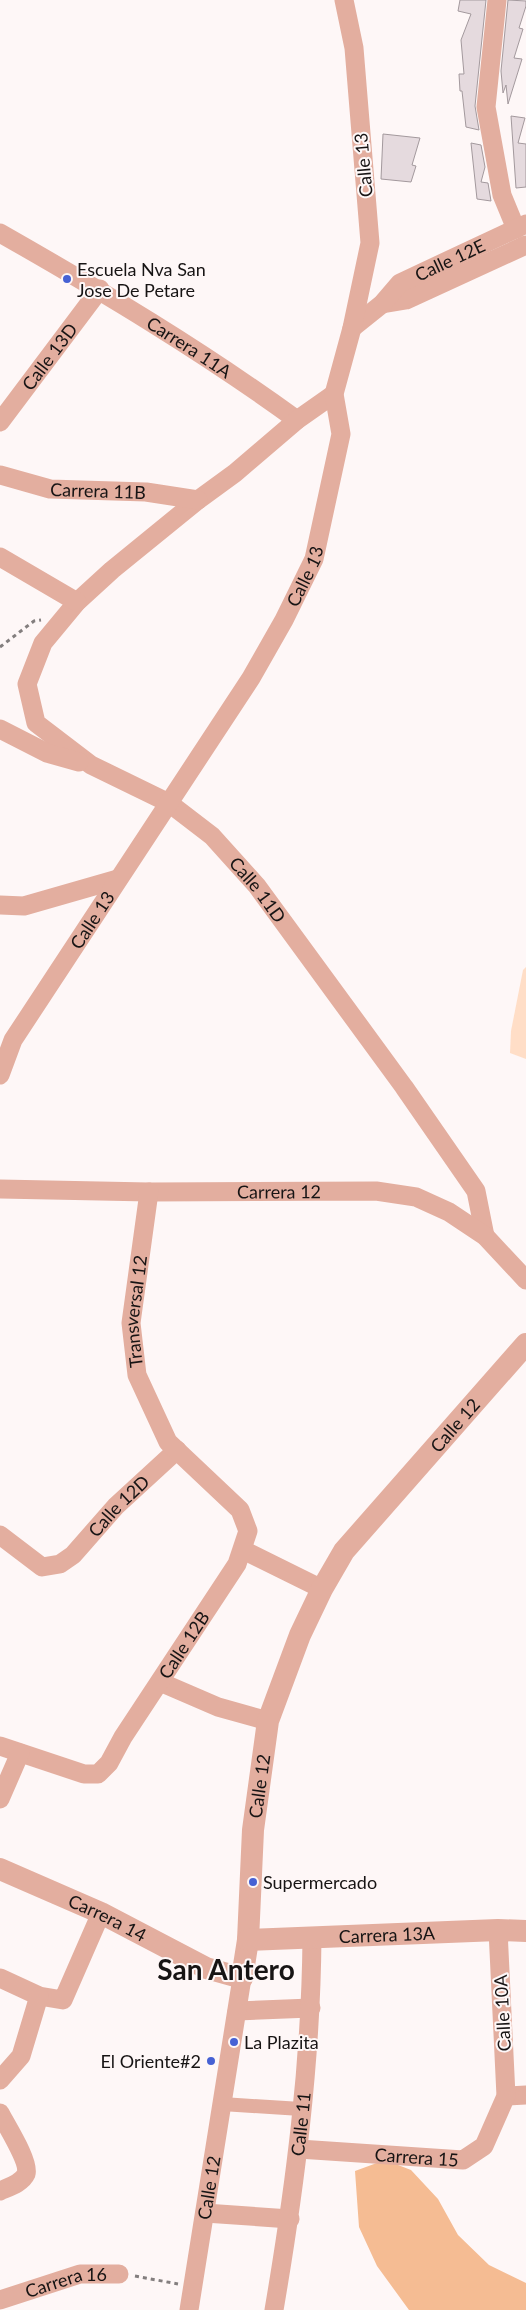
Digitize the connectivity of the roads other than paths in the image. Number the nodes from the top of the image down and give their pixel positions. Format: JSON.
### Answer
{"nodes":[{"id":1,"x":344,"y":0,"type":"edge"},
{"id":2,"x":498,"y":0,"type":"edge"},
{"id":3,"x":0,"y":233,"type":"edge"},
{"id":4,"x":523,"y":233,"type":"edge"},
{"id":5,"x":100,"y":289,"type":"junction"},
{"id":6,"x":352,"y":328,"type":"junction"},
{"id":7,"x":334,"y":394,"type":"junction"},
{"id":8,"x":297,"y":420,"type":"junction"},
{"id":9,"x":0,"y":422,"type":"edge"},
{"id":10,"x":0,"y":475,"type":"edge"},
{"id":11,"x":198,"y":500,"type":"junction"},
{"id":12,"x":0,"y":557,"type":"edge"},
{"id":13,"x":71,"y":608,"type":"junction"},
{"id":14,"x":0,"y":730,"type":"edge"},
{"id":15,"x":91,"y":765,"type":"junction"},
{"id":16,"x":169,"y":803,"type":"junction"},
{"id":17,"x":118,"y":879,"type":"junction"},
{"id":18,"x":0,"y":905,"type":"edge"},
{"id":19,"x":0,"y":1075,"type":"edge"},
{"id":20,"x":0,"y":1189,"type":"edge"},
{"id":21,"x":149,"y":1192,"type":"junction"},
{"id":22,"x":486,"y":1236,"type":"junction"},
{"id":23,"x":526,"y":1280,"type":"edge"},
{"id":24,"x":526,"y":1344,"type":"edge"},
{"id":25,"x":177,"y":1450,"type":"junction"},
{"id":26,"x":240,"y":1510,"type":"joint"},
{"id":27,"x":0,"y":1535,"type":"edge"},
{"id":28,"x":243,"y":1550,"type":"junction"},
{"id":29,"x":322,"y":1589,"type":"junction"},
{"id":30,"x":160,"y":1682,"type":"junction"},
{"id":31,"x":268,"y":1721,"type":"junction"},
{"id":32,"x":0,"y":1746,"type":"edge"},
{"id":33,"x":20,"y":1753,"type":"junction"},
{"id":34,"x":0,"y":1799,"type":"edge"},
{"id":35,"x":0,"y":1869,"type":"edge"},
{"id":36,"x":101,"y":1914,"type":"junction"},
{"id":37,"x":498,"y":1930,"type":"junction"},
{"id":38,"x":526,"y":1932,"type":"edge"},
{"id":39,"x":312,"y":1937,"type":"junction"},
{"id":40,"x":248,"y":1940,"type":"junction"},
{"id":41,"x":0,"y":1978,"type":"edge"},
{"id":42,"x":242,"y":1978,"type":"junction"},
{"id":43,"x":39,"y":1996,"type":"junction"},
{"id":44,"x":311,"y":2008,"type":"junction"},
{"id":45,"x":236,"y":2011,"type":"junction"},
{"id":46,"x":0,"y":2080,"type":"edge"},
{"id":47,"x":526,"y":2095,"type":"edge"},
{"id":48,"x":506,"y":2096,"type":"junction"},
{"id":49,"x":222,"y":2104,"type":"junction"},
{"id":50,"x":301,"y":2109,"type":"junction"},
{"id":51,"x":0,"y":2113,"type":"edge"},
{"id":52,"x":299,"y":2149,"type":"junction"},
{"id":53,"x":0,"y":2191,"type":"edge"},
{"id":54,"x":205,"y":2213,"type":"junction"},
{"id":55,"x":290,"y":2219,"type":"junction"},
{"id":56,"x":119,"y":2274,"type":"road end"},
{"id":57,"x":0,"y":2300,"type":"edge"},
{"id":58,"x":194,"y":2310,"type":"edge"},
{"id":59,"x":274,"y":2310,"type":"edge"}],
"edges":[{"from":1,"to":6,"type":"street","name":"Calle 13"},
{"from":2,"to":4,"type":"street"},
{"from":3,"to":5,"type":"street","name":"Carrera 11A"},
{"from":4,"to":6,"type":"street","name":"Calle 12E"},
{"from":5,"to":8,"type":"street","name":"Carrera 11A"},
{"from":5,"to":9,"type":"street","name":"Calle 13D"},
{"from":6,"to":7,"type":"street","name":"Calle 13"},
{"from":7,"to":8,"type":"street","name":"Calle 11D"},
{"from":7,"to":16,"type":"street","name":"Calle 13"},
{"from":8,"to":11,"type":"street","name":"Calle 11D"},
{"from":10,"to":11,"type":"street","name":"Carrera 11B"},
{"from":11,"to":13,"type":"street","name":"Calle 11D"},
{"from":12,"to":13,"type":"street"},
{"from":13,"to":15,"type":"street","name":"Calle 11D"},
{"from":14,"to":15,"type":"street"},
{"from":15,"to":16,"type":"street","name":"Calle 11D"},
{"from":16,"to":17,"type":"street","name":"Calle 13"},
{"from":16,"to":22,"type":"street","name":"Calle 11D"},
{"from":17,"to":18,"type":"street"},
{"from":17,"to":19,"type":"street","name":"Calle 13"},
{"from":20,"to":21,"type":"street","name":"Carrera 12"},
{"from":21,"to":22,"type":"street","name":"Carrera 12"},
{"from":21,"to":25,"type":"street","name":"Transversal 12"},
{"from":22,"to":23,"type":"street","name":"Carrera 12"},
{"from":24,"to":29,"type":"street","name":"Calle 12"},
{"from":25,"to":26,"type":"street","name":"Transversal 12"},
{"from":25,"to":27,"type":"street","name":"Calle 12D"},
{"from":26,"to":28,"type":"street","name":"Calle 12B"},
{"from":28,"to":29,"type":"street"},
{"from":28,"to":30,"type":"street","name":"Calle 12B"},
{"from":29,"to":31,"type":"street","name":"Calle 12"},
{"from":30,"to":31,"type":"street"},
{"from":30,"to":33,"type":"street","name":"Calle 12B"},
{"from":31,"to":40,"type":"street","name":"Calle 12"},
{"from":32,"to":33,"type":"street"},
{"from":33,"to":34,"type":"street"},
{"from":35,"to":36,"type":"street","name":"Carrera 14"},
{"from":36,"to":42,"type":"street","name":"Carrera 14"},
{"from":36,"to":43,"type":"street"},
{"from":37,"to":38,"type":"street","name":"Carrera 13A"},
{"from":37,"to":39,"type":"street","name":"Carrera 13A"},
{"from":37,"to":48,"type":"street","name":"Calle 10A"},
{"from":39,"to":40,"type":"street","name":"Carrera 13A"},
{"from":39,"to":44,"type":"street","name":"Calle 11"},
{"from":40,"to":42,"type":"street","name":"Calle 12"},
{"from":41,"to":43,"type":"street"},
{"from":42,"to":45,"type":"street","name":"Calle 12"},
{"from":43,"to":46,"type":"street"},
{"from":44,"to":45,"type":"street"},
{"from":44,"to":50,"type":"street","name":"Calle 11"},
{"from":45,"to":49,"type":"street","name":"Calle 12"},
{"from":47,"to":48,"type":"street"},
{"from":48,"to":52,"type":"street","name":"Carrera 15"},
{"from":49,"to":50,"type":"street"},
{"from":49,"to":54,"type":"street","name":"Calle 12"},
{"from":50,"to":52,"type":"street","name":"Calle 11"},
{"from":51,"to":53,"type":"street"},
{"from":52,"to":55,"type":"street","name":"Calle 11"},
{"from":54,"to":55,"type":"street"},
{"from":54,"to":58,"type":"street","name":"Calle 12"},
{"from":55,"to":59,"type":"street","name":"Calle 11"},
{"from":56,"to":57,"type":"street","name":"Carrera 16"}]}
